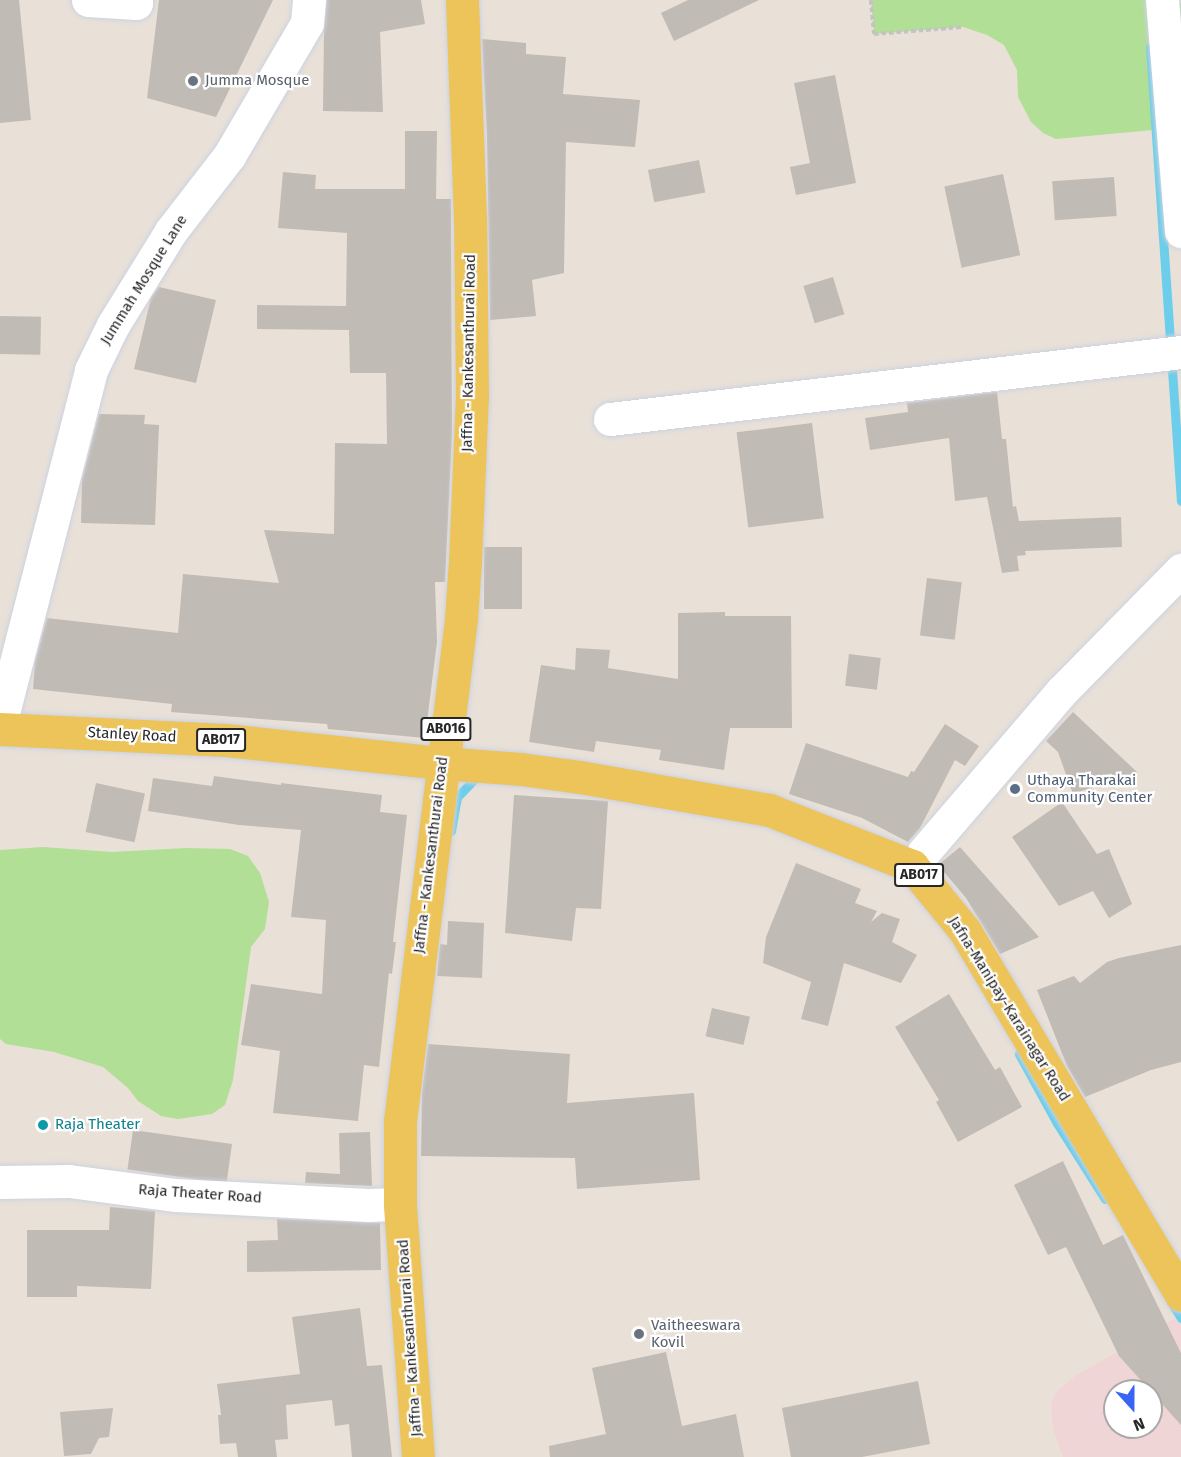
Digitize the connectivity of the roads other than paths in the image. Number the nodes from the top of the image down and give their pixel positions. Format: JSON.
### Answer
{"nodes":[{"id":1,"x":88,"y":0,"type":"edge"},
{"id":2,"x":136,"y":0,"type":"edge"},
{"id":3,"x":309,"y":0,"type":"edge"},
{"id":4,"x":462,"y":0,"type":"edge"},
{"id":5,"x":1162,"y":0,"type":"edge"},
{"id":6,"x":1181,"y":231,"type":"edge"},
{"id":7,"x":1181,"y":352,"type":"edge"},
{"id":8,"x":610,"y":419,"type":"dead end"},
{"id":9,"x":1181,"y":570,"type":"edge"},
{"id":10,"x":0,"y":727,"type":"edge"},
{"id":11,"x":442,"y":763,"type":"junction"},
{"id":12,"x":923,"y":853,"type":"dead end"},
{"id":13,"x":0,"y":1182,"type":"edge"},
{"id":14,"x":400,"y":1204,"type":"junction"},
{"id":15,"x":1181,"y":1295,"type":"edge"},
{"id":16,"x":418,"y":1457,"type":"edge"}],
"edges":[{"from":1,"to":2,"type":"street"},
{"from":3,"to":10,"type":"street","name":"Jummah Mosque Lane"},
{"from":4,"to":11,"type":"main road","name":"Jaffna - Kankesanthurai Road","number":"AB016"},
{"from":5,"to":6,"type":"street"},
{"from":7,"to":8,"type":"street"},
{"from":9,"to":12,"type":"street"},
{"from":10,"to":11,"type":"main road","name":"Stanley Road","number":"AB017"},
{"from":11,"to":14,"type":"main road","name":"Jaffna - Kankesanthurai Road","number":"AB016"},
{"from":11,"to":15,"type":"main road","name":"Jafna-Manipay-Karainagar Road","number":"AB017"},
{"from":13,"to":14,"type":"street","name":"Raja Theater Road"},
{"from":14,"to":16,"type":"main road","name":"Jaffna - Kankesanthurai Road","number":"AB016"}]}
